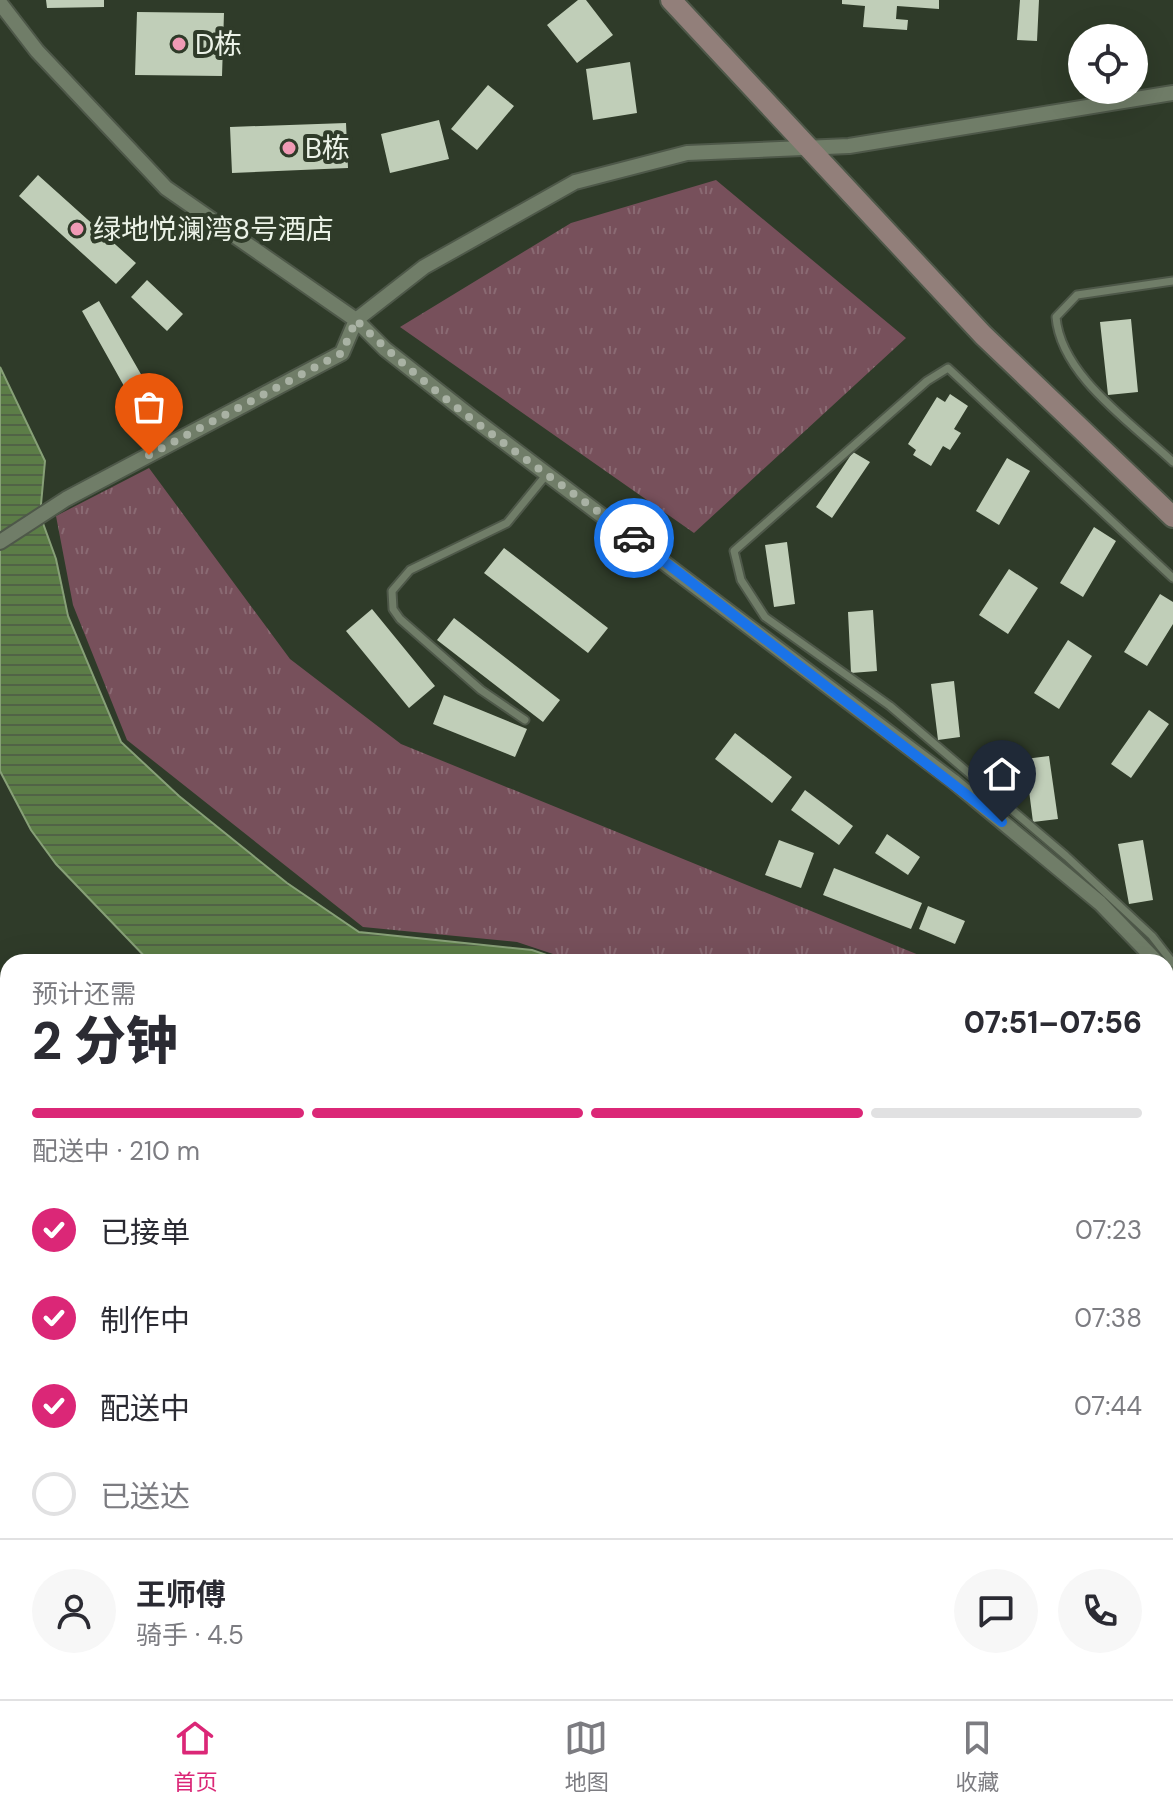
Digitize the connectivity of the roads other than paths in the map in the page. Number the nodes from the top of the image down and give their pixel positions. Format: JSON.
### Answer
{"nodes":[{"id":1,"x":671,"y":0,"type":"edge"},
{"id":2,"x":0,"y":3,"type":"edge"},
{"id":3,"x":1173,"y":93,"type":"edge"},
{"id":4,"x":806,"y":146,"type":"junction"},
{"id":5,"x":1173,"y":281,"type":"edge"},
{"id":6,"x":356,"y":320,"type":"junction"},
{"id":7,"x":1173,"y":462,"type":"edge"},
{"id":8,"x":547,"y":474,"type":"junction"},
{"id":9,"x":1173,"y":517,"type":"edge"},
{"id":10,"x":0,"y":542,"type":"edge"},
{"id":11,"x":1173,"y":578,"type":"edge"},
{"id":12,"x":525,"y":720,"type":"dead end"},
{"id":13,"x":1149,"y":954,"type":"edge"},
{"id":14,"x":1166,"y":954,"type":"edge"}],
"edges":[{"from":1,"to":4,"type":"street"},
{"from":2,"to":6,"type":"street"},
{"from":3,"to":4,"type":"street"},
{"from":4,"to":6,"type":"street"},
{"from":4,"to":9,"type":"street"},
{"from":5,"to":7,"type":"lane"},
{"from":6,"to":8,"type":"street"},
{"from":6,"to":10,"type":"street"},
{"from":8,"to":12,"type":"lane"},
{"from":8,"to":13,"type":"street"},
{"from":11,"to":14,"type":"lane"}]}
